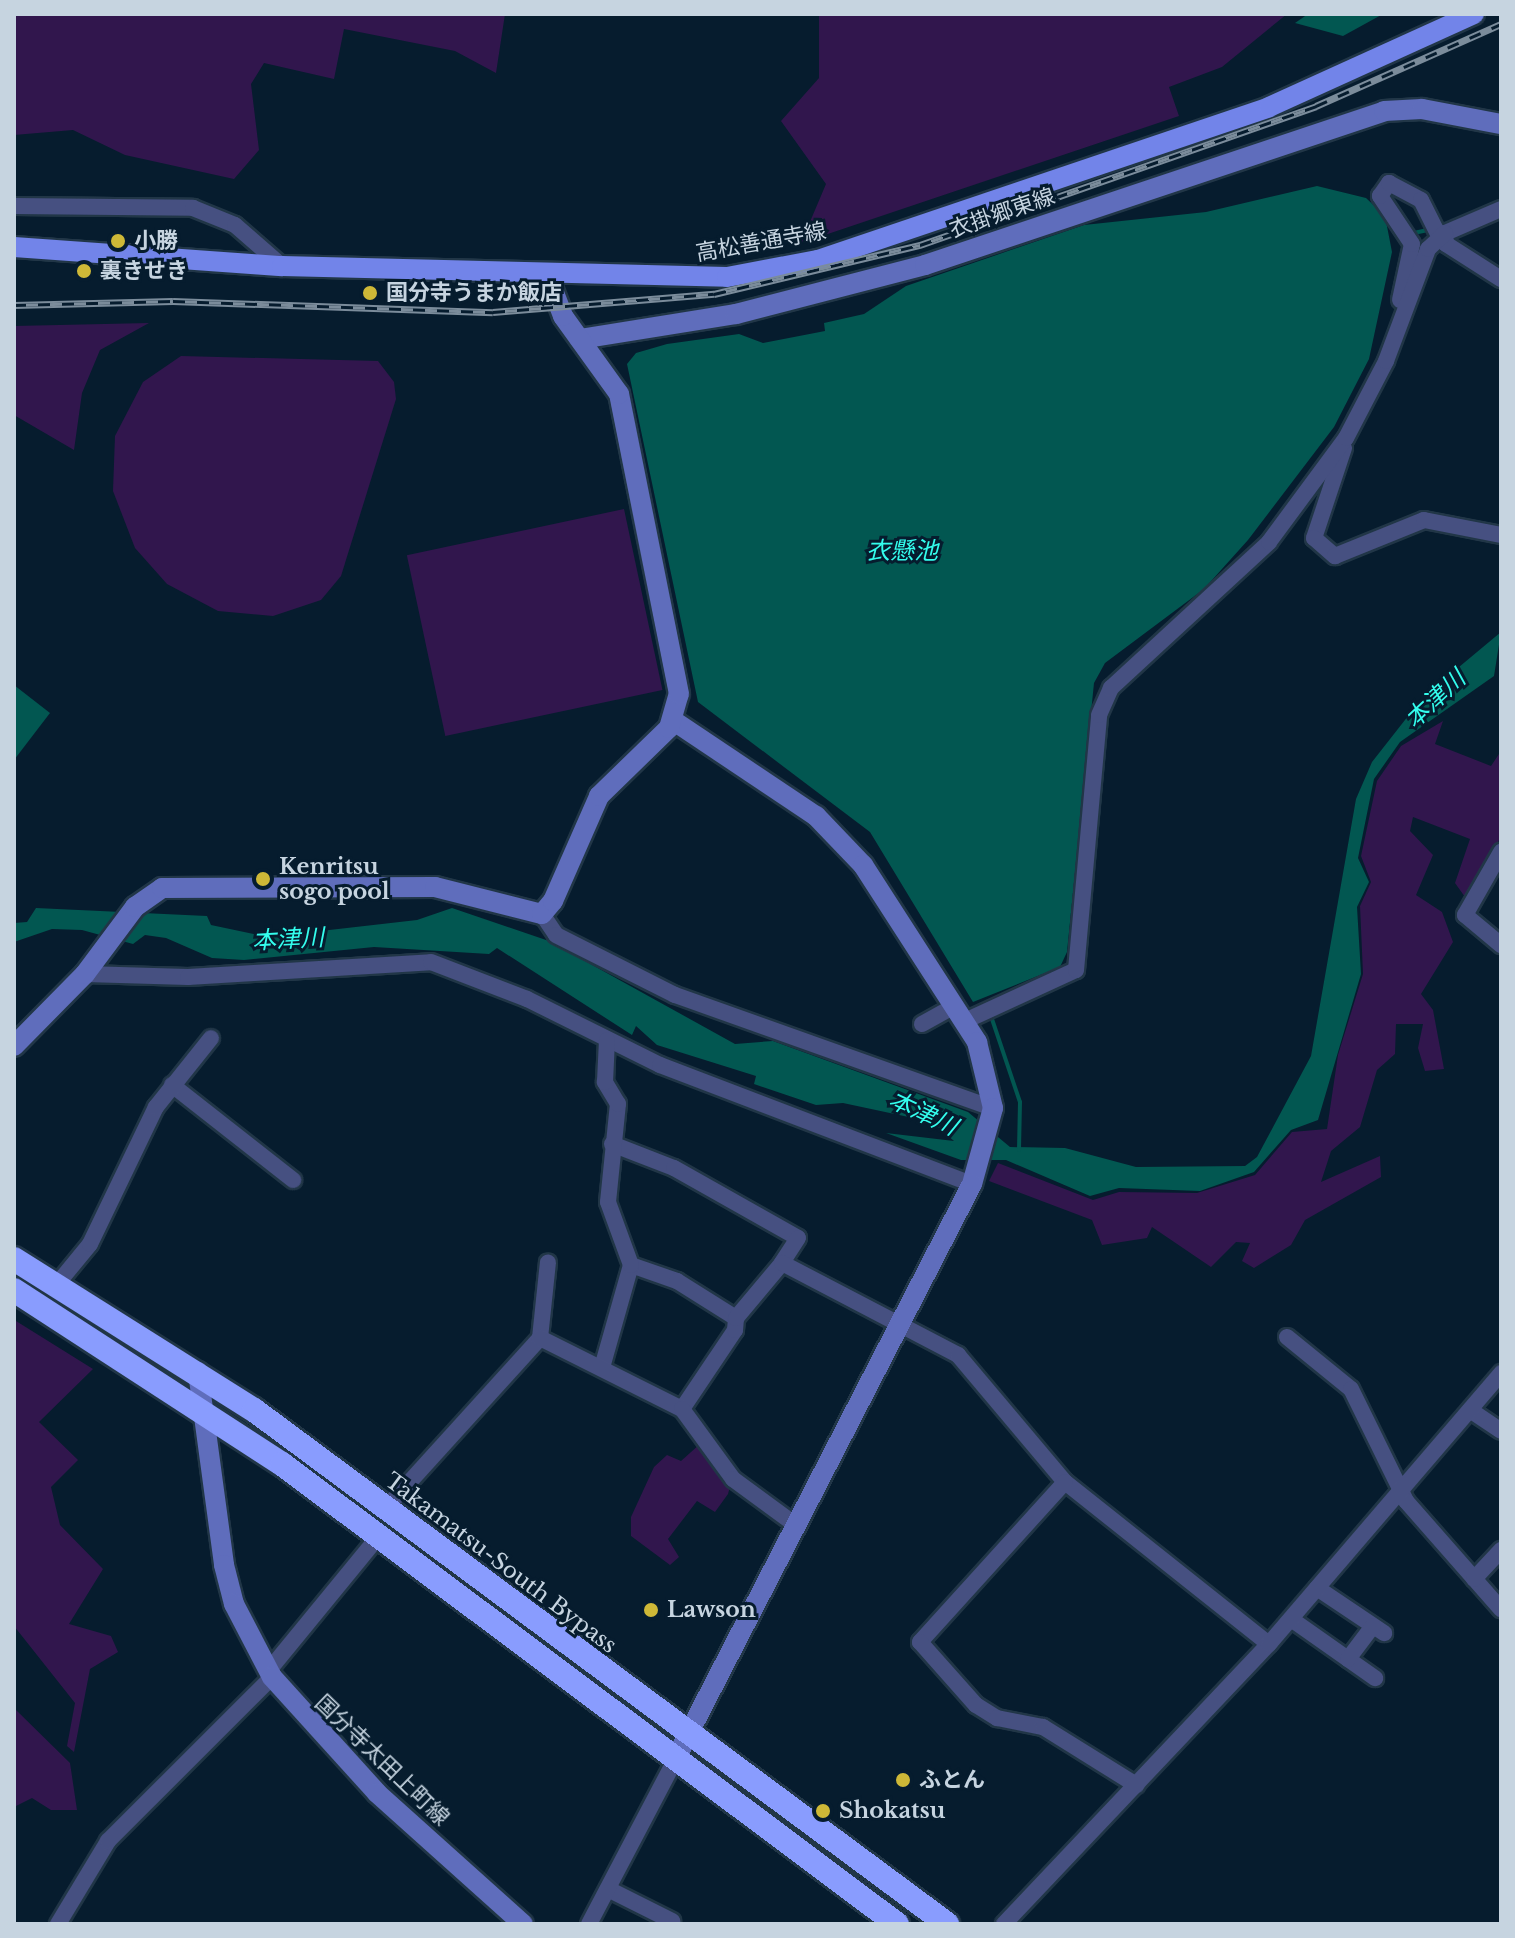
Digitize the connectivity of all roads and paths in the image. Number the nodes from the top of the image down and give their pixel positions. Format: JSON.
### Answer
{"nodes":[{"id":1,"x":1474,"y":14,"type":"edge"},
{"id":2,"x":1501,"y":124,"type":"edge"},
{"id":3,"x":14,"y":206,"type":"edge"},
{"id":4,"x":1501,"y":209,"type":"edge"},
{"id":5,"x":1442,"y":236,"type":"junction"},
{"id":6,"x":14,"y":247,"type":"edge"},
{"id":7,"x":282,"y":266,"type":"junction"},
{"id":8,"x":548,"y":277,"type":"junction"},
{"id":9,"x":1501,"y":279,"type":"edge"},
{"id":10,"x":580,"y":339,"type":"junction"},
{"id":11,"x":1389,"y":355,"type":"junction"},
{"id":12,"x":1346,"y":438,"type":"junction"},
{"id":13,"x":1501,"y":531,"type":"edge"},
{"id":14,"x":674,"y":721,"type":"junction"},
{"id":15,"x":1501,"y":852,"type":"edge"},
{"id":16,"x":542,"y":914,"type":"junction"},
{"id":17,"x":1501,"y":945,"type":"edge"},
{"id":18,"x":90,"y":968,"type":"junction"},
{"id":19,"x":959,"y":1014,"type":"junction"},
{"id":20,"x":922,"y":1024,"type":"dead end"},
{"id":21,"x":211,"y":1038,"type":"dead end"},
{"id":22,"x":607,"y":1040,"type":"junction"},
{"id":23,"x":14,"y":1046,"type":"edge"},
{"id":24,"x":172,"y":1085,"type":"junction"},
{"id":25,"x":993,"y":1111,"type":"junction"},
{"id":26,"x":612,"y":1144,"type":"junction"},
{"id":27,"x":293,"y":1180,"type":"dead end"},
{"id":28,"x":973,"y":1181,"type":"junction"},
{"id":29,"x":14,"y":1259,"type":"edge"},
{"id":30,"x":548,"y":1262,"type":"dead end"},
{"id":31,"x":782,"y":1263,"type":"junction"},
{"id":32,"x":631,"y":1265,"type":"junction"},
{"id":33,"x":58,"y":1283,"type":"junction"},
{"id":34,"x":14,"y":1290,"type":"edge"},
{"id":35,"x":736,"y":1318,"type":"junction"},
{"id":36,"x":900,"y":1320,"type":"junction"},
{"id":37,"x":1287,"y":1337,"type":"dead end"},
{"id":38,"x":540,"y":1338,"type":"junction"},
{"id":39,"x":603,"y":1364,"type":"junction"},
{"id":40,"x":198,"y":1372,"type":"junction"},
{"id":41,"x":1501,"y":1373,"type":"edge"},
{"id":42,"x":199,"y":1407,"type":"junction"},
{"id":43,"x":682,"y":1409,"type":"junction"},
{"id":44,"x":1470,"y":1410,"type":"junction"},
{"id":45,"x":1501,"y":1431,"type":"edge"},
{"id":46,"x":1065,"y":1482,"type":"junction"},
{"id":47,"x":1401,"y":1492,"type":"junction"},
{"id":48,"x":386,"y":1508,"type":"junction"},
{"id":49,"x":793,"y":1523,"type":"junction"},
{"id":50,"x":378,"y":1537,"type":"junction"},
{"id":51,"x":1501,"y":1550,"type":"edge"},
{"id":52,"x":1474,"y":1579,"type":"junction"},
{"id":53,"x":1317,"y":1588,"type":"junction"},
{"id":54,"x":1501,"y":1609,"type":"edge"},
{"id":55,"x":1291,"y":1619,"type":"junction"},
{"id":56,"x":1269,"y":1644,"type":"junction"},
{"id":57,"x":1348,"y":1659,"type":"junction"},
{"id":58,"x":271,"y":1673,"type":"junction"},
{"id":59,"x":1375,"y":1678,"type":"dead end"},
{"id":60,"x":685,"y":1735,"type":"junction"},
{"id":61,"x":675,"y":1760,"type":"junction"},
{"id":62,"x":1136,"y":1785,"type":"junction"},
{"id":63,"x":608,"y":1889,"type":"junction"},
{"id":64,"x":672,"y":1921,"type":"dead end"},
{"id":65,"x":58,"y":1924,"type":"edge"},
{"id":66,"x":523,"y":1924,"type":"edge"},
{"id":67,"x":589,"y":1924,"type":"edge"},
{"id":68,"x":897,"y":1924,"type":"edge"},
{"id":69,"x":947,"y":1924,"type":"edge"},
{"id":70,"x":1004,"y":1924,"type":"edge"}],
"edges":[{"from":1,"to":8,"type":"main road","name":"高松善通寺線"},
{"from":2,"to":10,"type":"street","name":"衣掛郷東線"},
{"from":3,"to":7,"type":"street"},
{"from":4,"to":5,"type":"street"},
{"from":5,"to":9,"type":"street"},
{"from":5,"to":11,"type":"street"},
{"from":5,"to":11,"type":"street"},
{"from":6,"to":7,"type":"main road","name":"高松善通寺線"},
{"from":7,"to":8,"type":"main road","name":"高松善通寺線"},
{"from":8,"to":10,"type":"street"},
{"from":10,"to":14,"type":"street"},
{"from":11,"to":12,"type":"street"},
{"from":12,"to":13,"type":"street"},
{"from":12,"to":19,"type":"street"},
{"from":14,"to":16,"type":"street"},
{"from":14,"to":19,"type":"street"},
{"from":15,"to":17,"type":"street"},
{"from":16,"to":18,"type":"street"},
{"from":16,"to":25,"type":"street"},
{"from":18,"to":22,"type":"street"},
{"from":18,"to":23,"type":"street"},
{"from":19,"to":20,"type":"street"},
{"from":19,"to":25,"type":"street"},
{"from":21,"to":24,"type":"street"},
{"from":22,"to":26,"type":"street"},
{"from":22,"to":28,"type":"street"},
{"from":24,"to":27,"type":"street"},
{"from":24,"to":33,"type":"street"},
{"from":25,"to":28,"type":"street"},
{"from":26,"to":31,"type":"street"},
{"from":26,"to":32,"type":"street"},
{"from":28,"to":36,"type":"street"},
{"from":29,"to":33,"type":"highway","name":"Takamatsu-South Bypass"},
{"from":30,"to":38,"type":"street"},
{"from":31,"to":35,"type":"street"},
{"from":31,"to":36,"type":"street"},
{"from":32,"to":35,"type":"street"},
{"from":32,"to":39,"type":"street"},
{"from":33,"to":40,"type":"highway","name":"Takamatsu-South Bypass"},
{"from":34,"to":42,"type":"highway"},
{"from":35,"to":43,"type":"street"},
{"from":36,"to":46,"type":"street"},
{"from":36,"to":49,"type":"street"},
{"from":37,"to":47,"type":"street"},
{"from":38,"to":39,"type":"street"},
{"from":38,"to":48,"type":"street"},
{"from":39,"to":43,"type":"street"},
{"from":40,"to":42,"type":"street","name":"国分寺太田上町線"},
{"from":40,"to":48,"type":"highway","name":"Takamatsu-South Bypass"},
{"from":41,"to":44,"type":"street"},
{"from":42,"to":50,"type":"highway"},
{"from":42,"to":58,"type":"street","name":"国分寺太田上町線"},
{"from":43,"to":49,"type":"street"},
{"from":44,"to":45,"type":"street"},
{"from":44,"to":47,"type":"street"},
{"from":46,"to":56,"type":"street"},
{"from":46,"to":62,"type":"street"},
{"from":47,"to":52,"type":"street"},
{"from":47,"to":53,"type":"street"},
{"from":48,"to":60,"type":"highway","name":"Takamatsu-South Bypass"},
{"from":49,"to":60,"type":"street"},
{"from":50,"to":58,"type":"street"},
{"from":50,"to":61,"type":"highway"},
{"from":51,"to":52,"type":"street"},
{"from":52,"to":54,"type":"street"},
{"from":53,"to":55,"type":"street"},
{"from":53,"to":57,"type":"street"},
{"from":55,"to":56,"type":"street"},
{"from":55,"to":57,"type":"street"},
{"from":56,"to":62,"type":"street"},
{"from":57,"to":59,"type":"street"},
{"from":58,"to":65,"type":"street"},
{"from":58,"to":66,"type":"street","name":"国分寺太田上町線"},
{"from":60,"to":61,"type":"street"},
{"from":60,"to":69,"type":"highway","name":"Takamatsu-South Bypass"},
{"from":61,"to":63,"type":"street"},
{"from":61,"to":68,"type":"highway"},
{"from":62,"to":70,"type":"street"},
{"from":63,"to":64,"type":"street"},
{"from":63,"to":67,"type":"street"}]}
